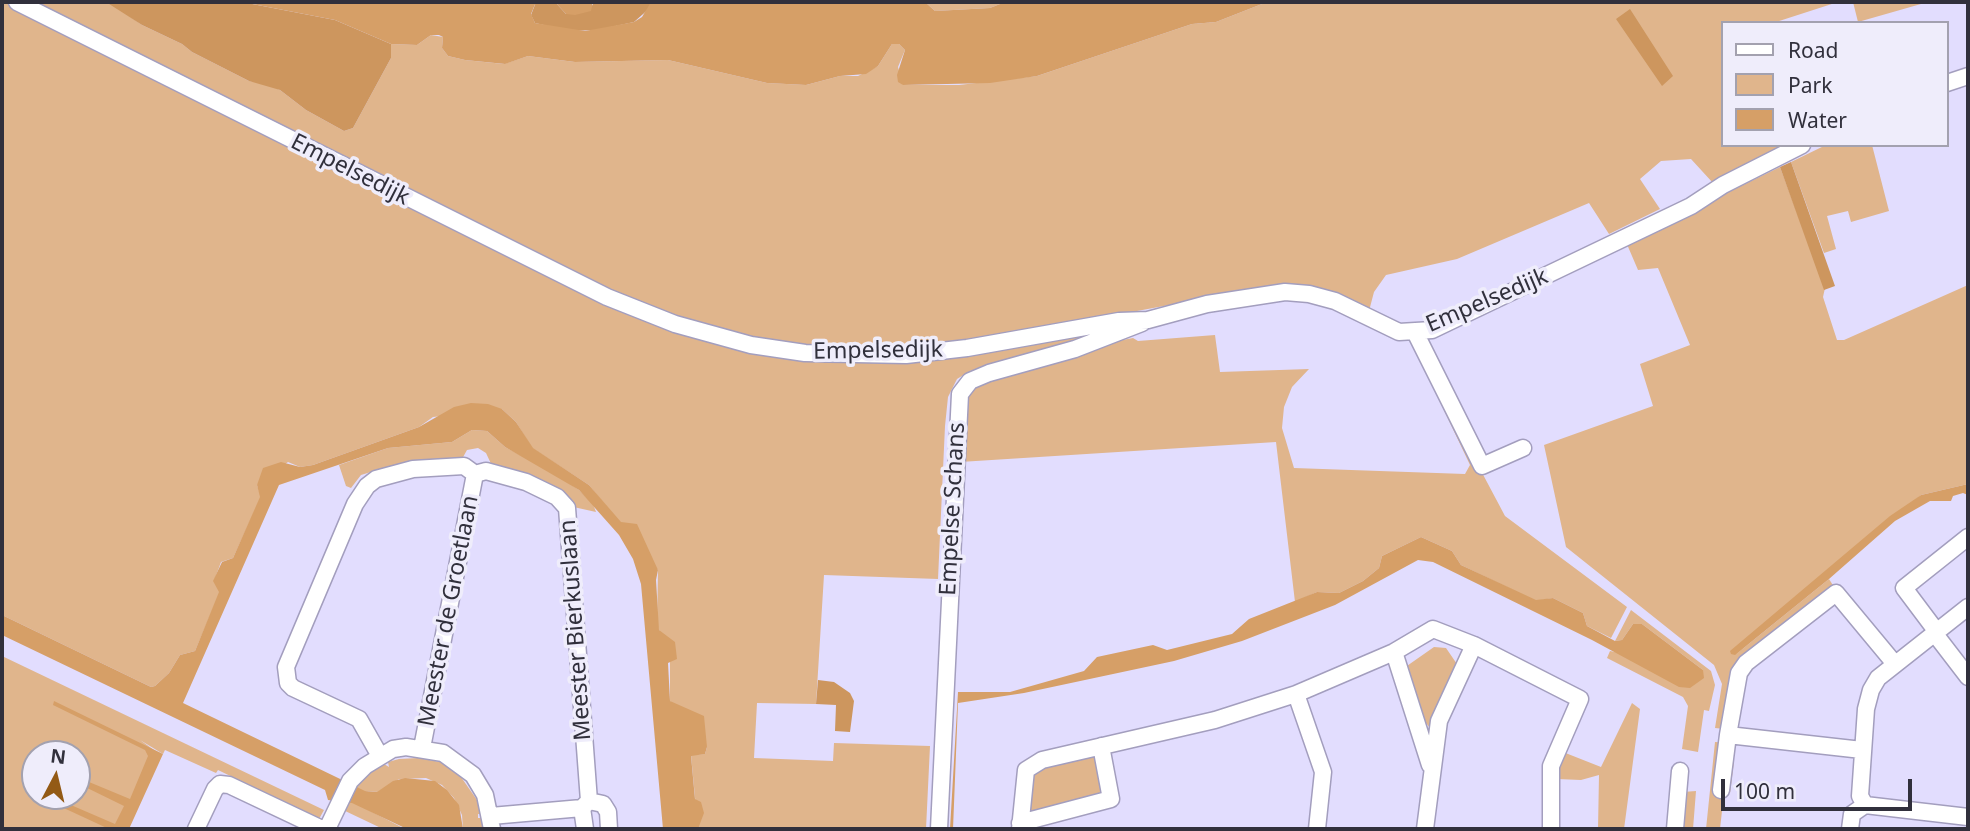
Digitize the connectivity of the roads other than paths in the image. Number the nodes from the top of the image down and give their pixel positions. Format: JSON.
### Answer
{"nodes":[{"id":1,"x":17,"y":2,"type":"edge"},
{"id":2,"x":1968,"y":76,"type":"edge"},
{"id":3,"x":1949,"y":82,"type":"edge"},
{"id":4,"x":1798,"y":147,"type":"edge"},
{"id":5,"x":1148,"y":320,"type":"junction"},
{"id":6,"x":1415,"y":332,"type":"junction"},
{"id":7,"x":1523,"y":448,"type":"dead end"},
{"id":8,"x":475,"y":474,"type":"junction"},
{"id":9,"x":1968,"y":537,"type":"edge"},
{"id":10,"x":1968,"y":607,"type":"edge"},
{"id":11,"x":1936,"y":633,"type":"junction"},
{"id":12,"x":1474,"y":645,"type":"junction"},
{"id":13,"x":1394,"y":652,"type":"junction"},
{"id":14,"x":1895,"y":664,"type":"junction"},
{"id":15,"x":1968,"y":677,"type":"edge"},
{"id":16,"x":1296,"y":694,"type":"junction"},
{"id":17,"x":1728,"y":735,"type":"junction"},
{"id":18,"x":1101,"y":746,"type":"junction"},
{"id":19,"x":422,"y":748,"type":"junction"},
{"id":20,"x":1862,"y":750,"type":"junction"},
{"id":21,"x":380,"y":756,"type":"junction"},
{"id":22,"x":1432,"y":771,"type":"junction"},
{"id":23,"x":1681,"y":771,"type":"dead end"},
{"id":24,"x":1721,"y":790,"type":"dead end"},
{"id":25,"x":586,"y":804,"type":"junction"},
{"id":26,"x":1865,"y":805,"type":"junction"},
{"id":27,"x":1968,"y":817,"type":"edge"},
{"id":28,"x":491,"y":823,"type":"edge"},
{"id":29,"x":1020,"y":826,"type":"edge"},
{"id":30,"x":197,"y":829,"type":"edge"},
{"id":31,"x":322,"y":829,"type":"edge"},
{"id":32,"x":327,"y":829,"type":"edge"},
{"id":33,"x":585,"y":829,"type":"edge"},
{"id":34,"x":609,"y":829,"type":"edge"},
{"id":35,"x":939,"y":829,"type":"edge"},
{"id":36,"x":1317,"y":829,"type":"edge"},
{"id":37,"x":1425,"y":829,"type":"edge"},
{"id":38,"x":1551,"y":829,"type":"edge"},
{"id":39,"x":1675,"y":829,"type":"edge"},
{"id":40,"x":1850,"y":829,"type":"edge"}],
"edges":[{"from":1,"to":5,"type":"street","name":"Empelsedijk"},
{"from":2,"to":3,"type":"street"},
{"from":4,"to":6,"type":"street","name":"Empelsedijk"},
{"from":5,"to":6,"type":"street","name":"Empelsedijk"},
{"from":5,"to":35,"type":"street","name":"Empelse Schans"},
{"from":6,"to":7,"type":"street"},
{"from":8,"to":19,"type":"street","name":"Meester de Groetlaan"},
{"from":8,"to":21,"type":"street","name":"Meester Bierkuslaan"},
{"from":8,"to":25,"type":"street","name":"Meester Bierkuslaan"},
{"from":9,"to":11,"type":"street"},
{"from":10,"to":11,"type":"street"},
{"from":11,"to":14,"type":"street"},
{"from":11,"to":15,"type":"street"},
{"from":12,"to":13,"type":"street"},
{"from":12,"to":22,"type":"street"},
{"from":12,"to":38,"type":"street"},
{"from":13,"to":16,"type":"street"},
{"from":13,"to":22,"type":"street"},
{"from":14,"to":17,"type":"street"},
{"from":14,"to":20,"type":"street"},
{"from":16,"to":18,"type":"street"},
{"from":16,"to":36,"type":"street"},
{"from":17,"to":20,"type":"street"},
{"from":17,"to":24,"type":"street"},
{"from":18,"to":29,"type":"street"},
{"from":18,"to":29,"type":"street"},
{"from":19,"to":21,"type":"street"},
{"from":19,"to":28,"type":"street"},
{"from":20,"to":26,"type":"street"},
{"from":21,"to":32,"type":"street"},
{"from":22,"to":37,"type":"street"},
{"from":23,"to":39,"type":"street"},
{"from":25,"to":28,"type":"street"},
{"from":25,"to":33,"type":"street","name":"Meester Bierkuslaan"},
{"from":25,"to":34,"type":"street"},
{"from":26,"to":27,"type":"street"},
{"from":26,"to":40,"type":"street"},
{"from":30,"to":31,"type":"street"}]}
